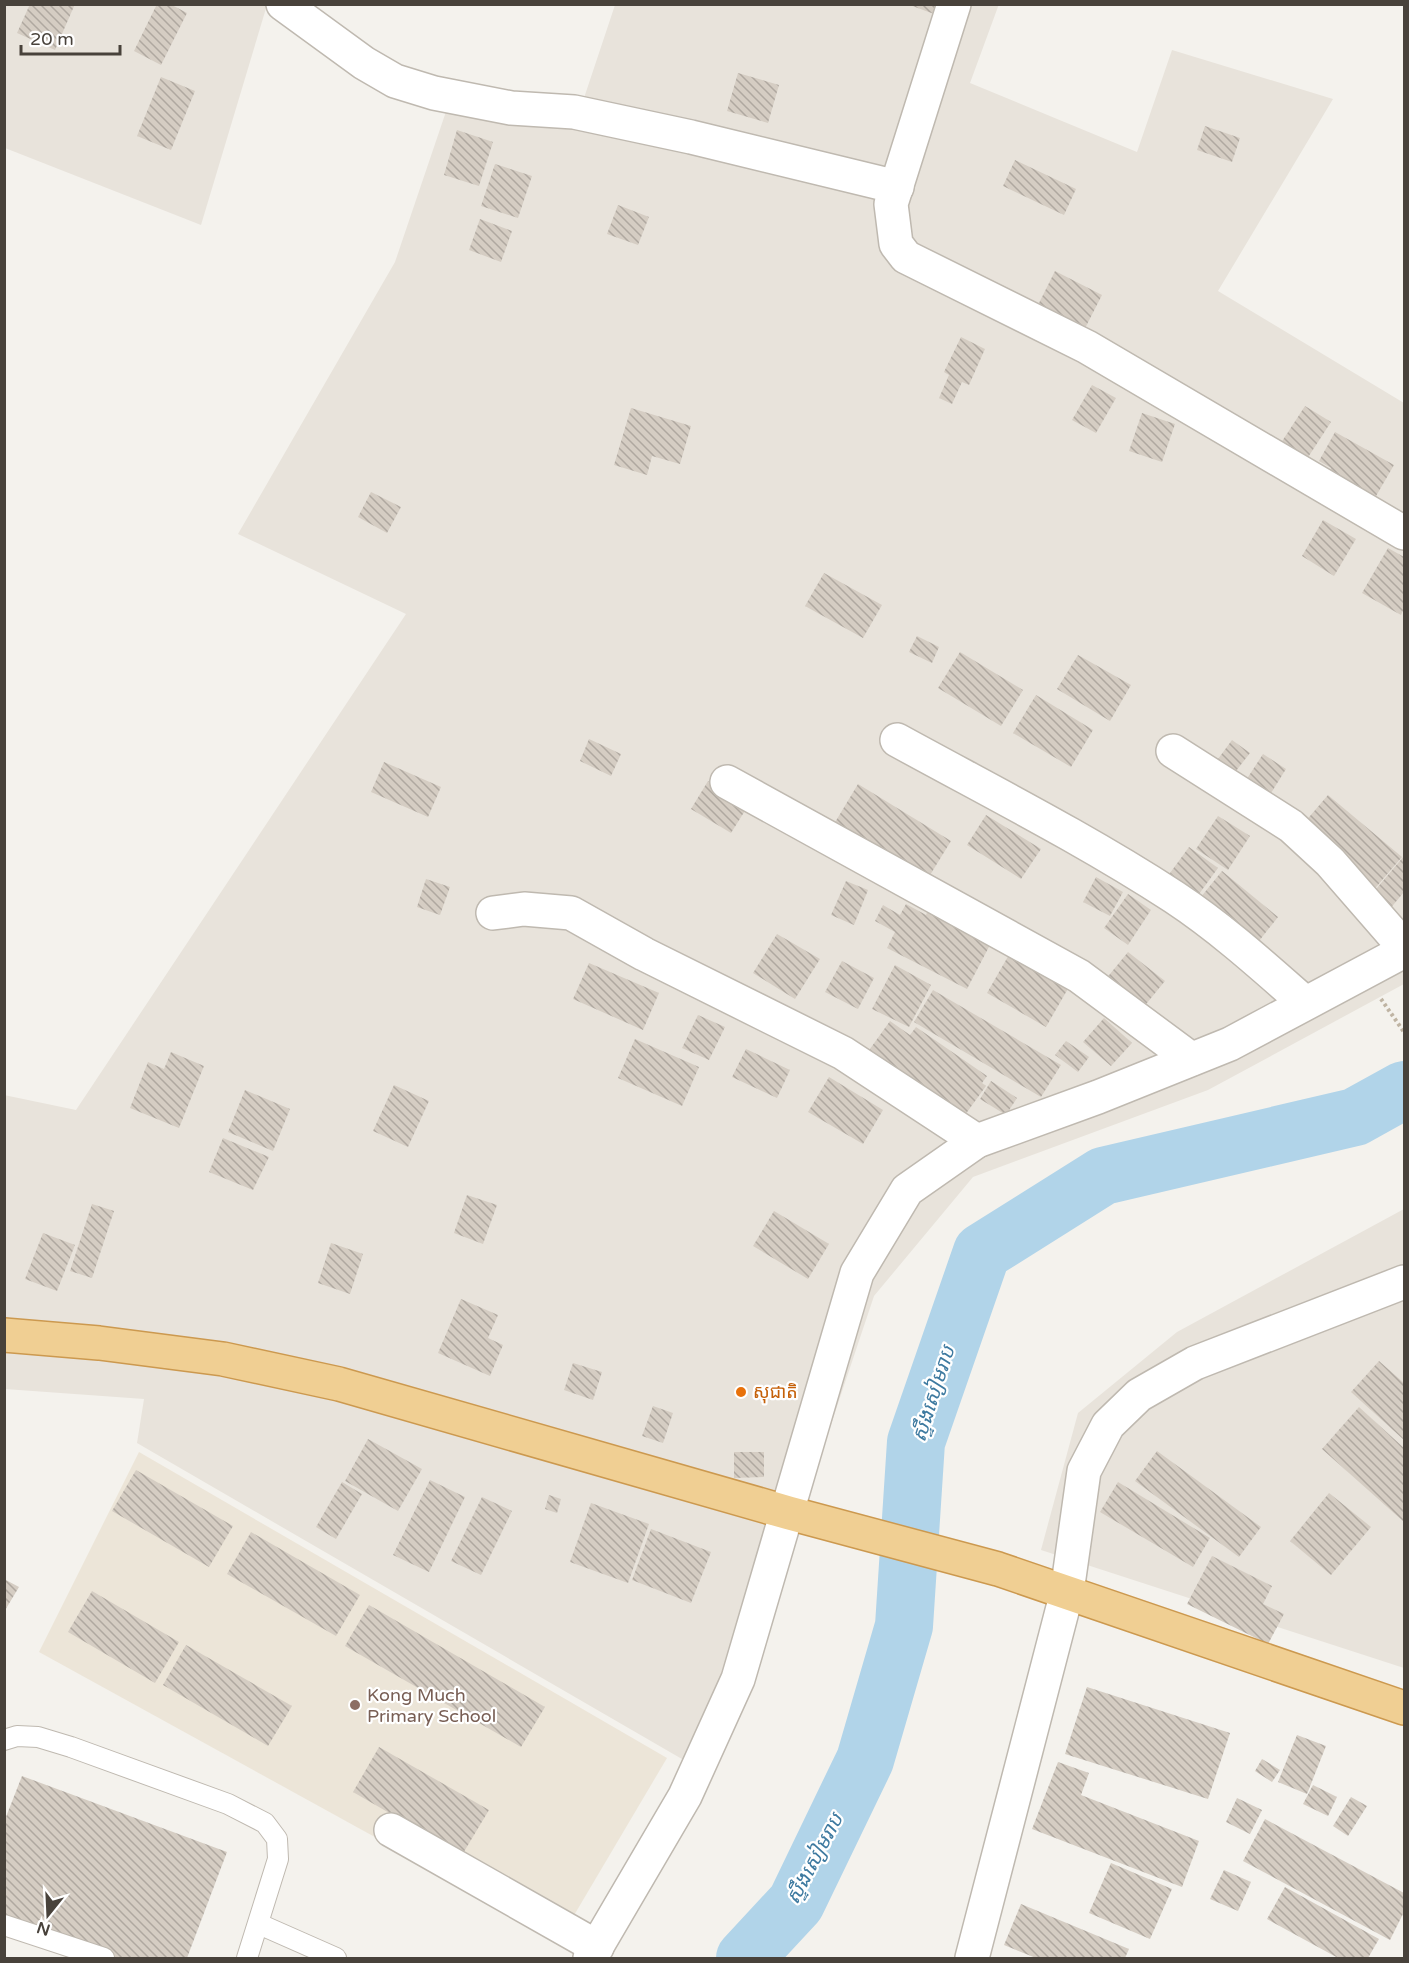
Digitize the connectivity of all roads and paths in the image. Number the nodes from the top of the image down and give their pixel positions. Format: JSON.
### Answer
{"nodes":[{"id":1,"x":283,"y":4,"type":"edge"},
{"id":2,"x":954,"y":4,"type":"edge"},
{"id":3,"x":897,"y":187,"type":"junction"},
{"id":4,"x":1404,"y":533,"type":"edge"},
{"id":5,"x":897,"y":740,"type":"dead end"},
{"id":6,"x":1173,"y":751,"type":"dead end"},
{"id":7,"x":727,"y":782,"type":"dead end"},
{"id":8,"x":493,"y":913,"type":"dead end"},
{"id":9,"x":1404,"y":949,"type":"edge"},
{"id":10,"x":1305,"y":1003,"type":"junction"},
{"id":11,"x":1191,"y":1059,"type":"junction"},
{"id":12,"x":977,"y":1141,"type":"junction"},
{"id":13,"x":1404,"y":1282,"type":"edge"},
{"id":14,"x":4,"y":1335,"type":"edge"},
{"id":15,"x":789,"y":1513,"type":"junction"},
{"id":16,"x":1067,"y":1592,"type":"junction"},
{"id":17,"x":1404,"y":1708,"type":"edge"},
{"id":18,"x":4,"y":1740,"type":"edge"},
{"id":19,"x":391,"y":1830,"type":"dead end"},
{"id":20,"x":260,"y":1924,"type":"junction"},
{"id":21,"x":4,"y":1925,"type":"edge"},
{"id":22,"x":594,"y":1953,"type":"edge"},
{"id":23,"x":104,"y":1959,"type":"edge"},
{"id":24,"x":247,"y":1959,"type":"edge"},
{"id":25,"x":336,"y":1959,"type":"edge"},
{"id":26,"x":972,"y":1959,"type":"edge"}],
"edges":[{"from":1,"to":3,"type":"street"},
{"from":2,"to":3,"type":"street"},
{"from":3,"to":4,"type":"street"},
{"from":5,"to":10,"type":"street"},
{"from":6,"to":9,"type":"street"},
{"from":7,"to":11,"type":"street"},
{"from":8,"to":12,"type":"street"},
{"from":9,"to":10,"type":"street"},
{"from":10,"to":11,"type":"street"},
{"from":11,"to":12,"type":"street"},
{"from":12,"to":15,"type":"street"},
{"from":13,"to":16,"type":"street"},
{"from":14,"to":15,"type":"highway"},
{"from":15,"to":16,"type":"highway"},
{"from":15,"to":22,"type":"street"},
{"from":16,"to":17,"type":"highway"},
{"from":16,"to":26,"type":"street"},
{"from":18,"to":20,"type":"lane"},
{"from":19,"to":22,"type":"street"},
{"from":20,"to":24,"type":"lane"},
{"from":20,"to":25,"type":"lane"},
{"from":21,"to":23,"type":"lane"}]}
